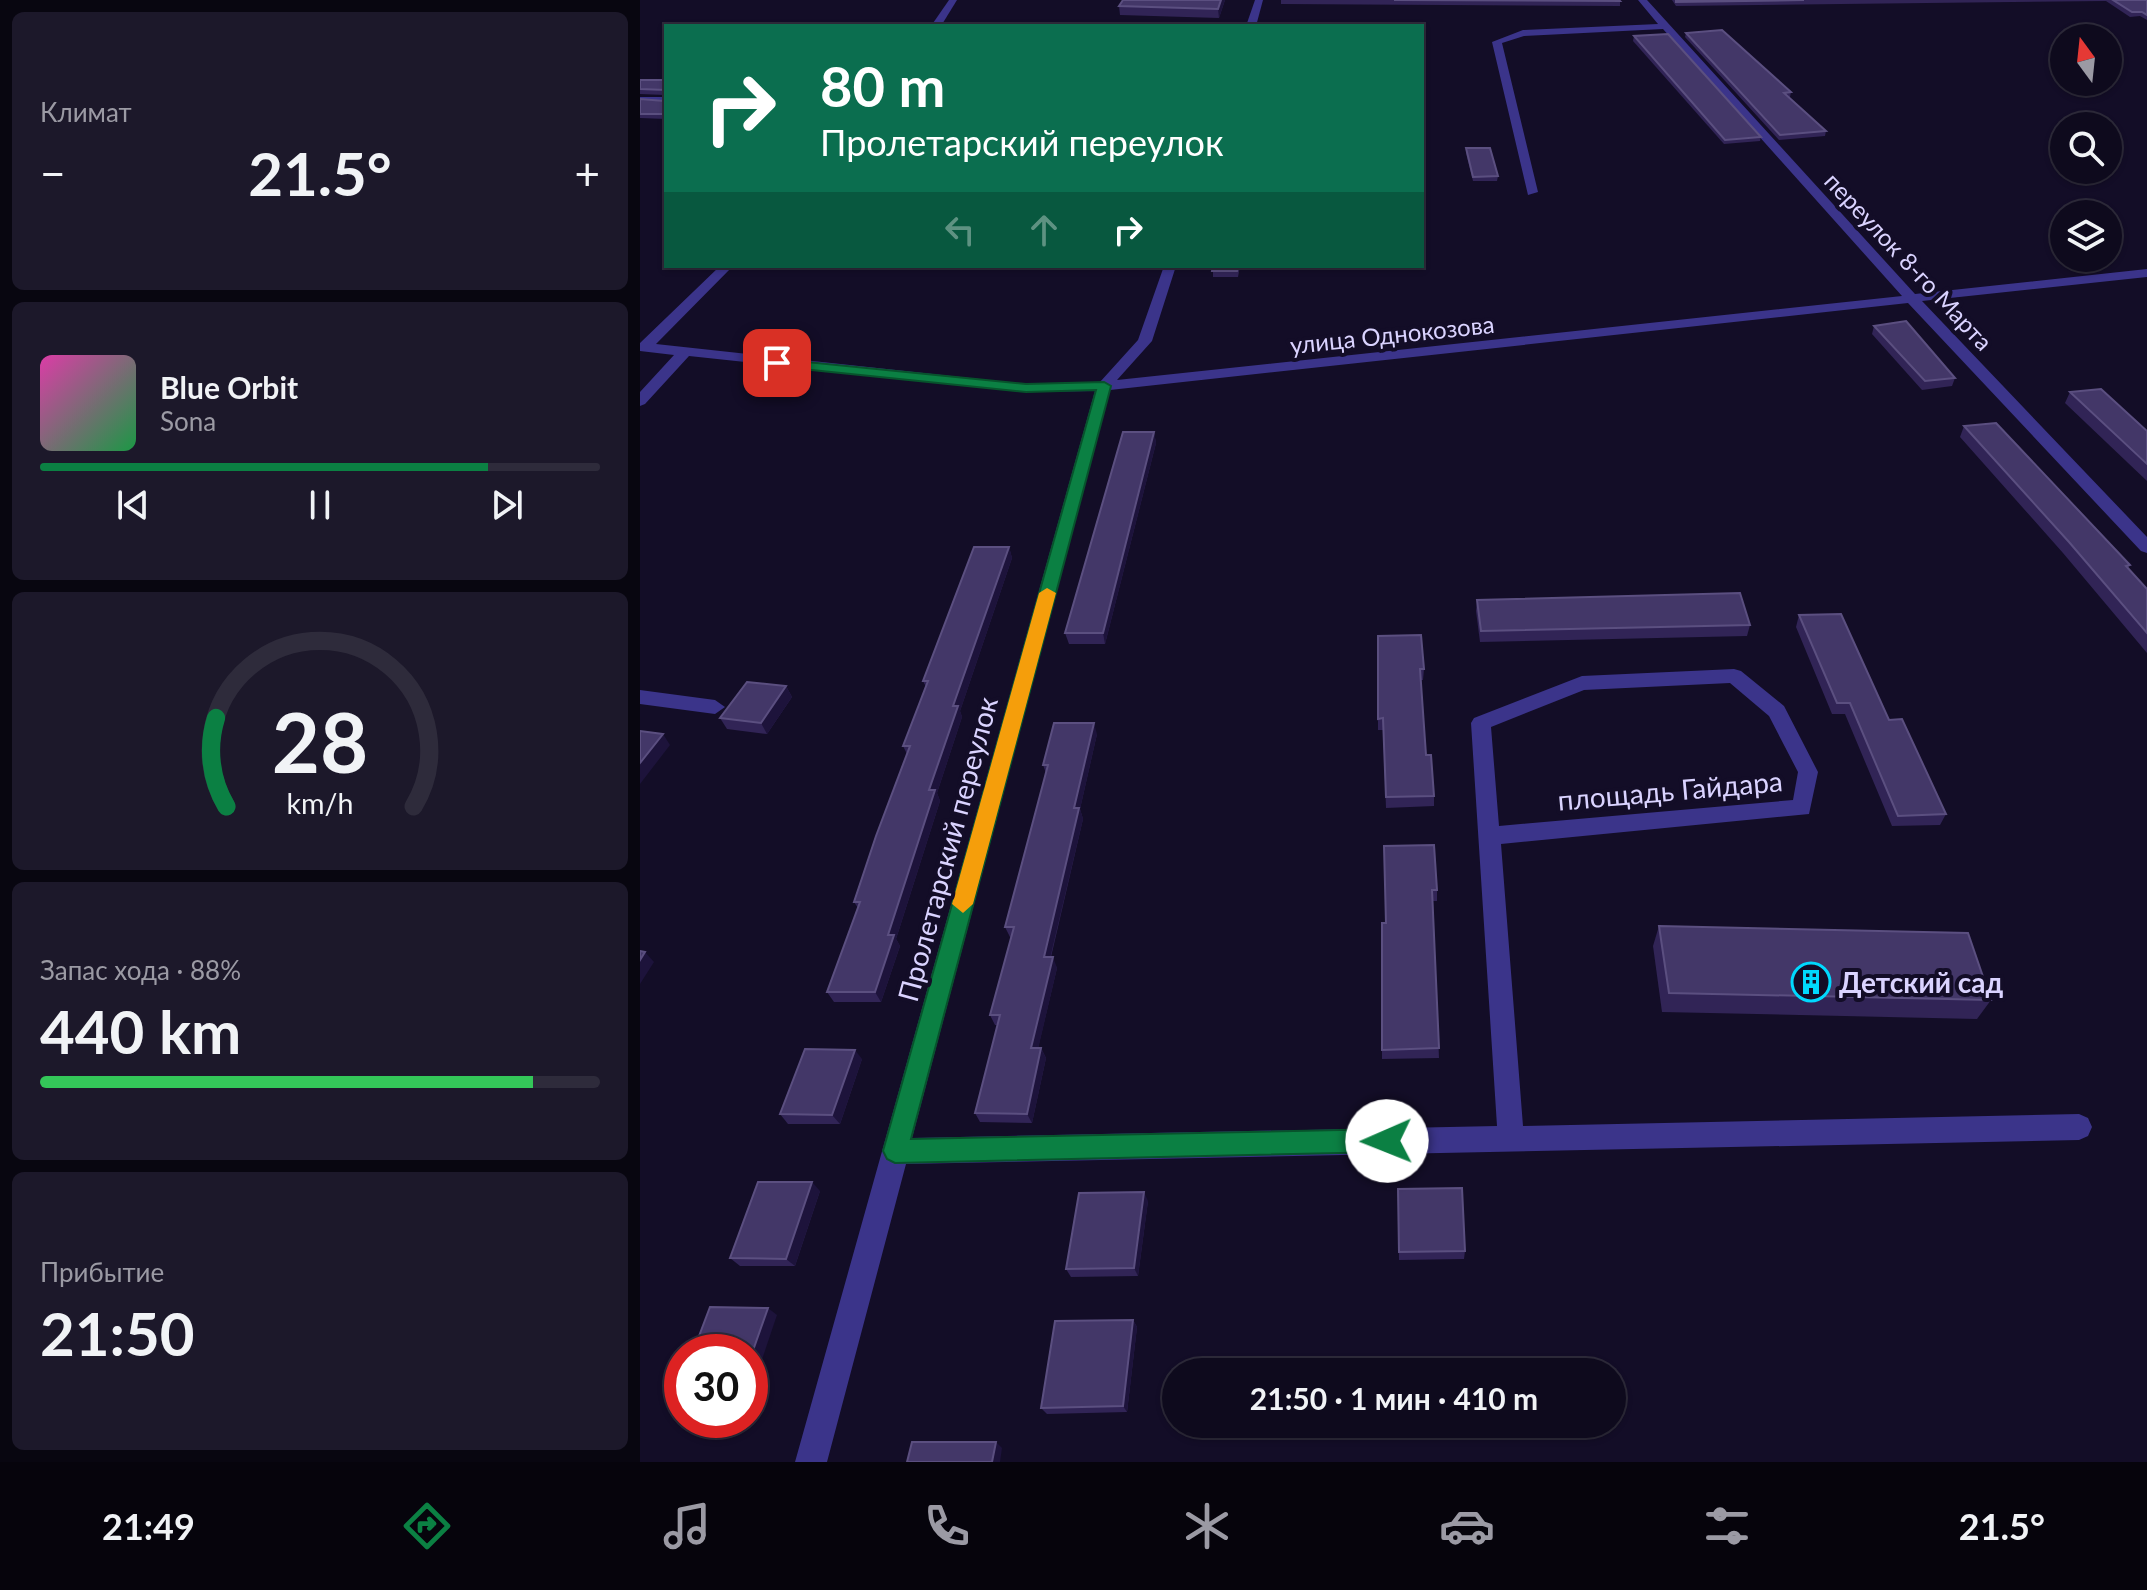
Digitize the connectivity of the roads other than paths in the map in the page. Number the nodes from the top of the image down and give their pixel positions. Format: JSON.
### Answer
{"nodes":[{"id":1,"x":953,"y":0,"type":"edge"},
{"id":2,"x":1259,"y":0,"type":"edge"},
{"id":3,"x":1642,"y":0,"type":"edge"},
{"id":4,"x":937,"y":24,"type":"edge"},
{"id":5,"x":1252,"y":24,"type":"edge"},
{"id":6,"x":1665,"y":26,"type":"junction"},
{"id":7,"x":640,"y":100,"type":"edge"},
{"id":8,"x":664,"y":100,"type":"edge"},
{"id":9,"x":1532,"y":192,"type":"dead end"},
{"id":10,"x":725,"y":268,"type":"edge"},
{"id":11,"x":1169,"y":268,"type":"edge"},
{"id":12,"x":2147,"y":273,"type":"edge"},
{"id":13,"x":1914,"y":301,"type":"junction"},
{"id":14,"x":643,"y":348,"type":"edge"},
{"id":15,"x":684,"y":353,"type":"junction"},
{"id":16,"x":1104,"y":386,"type":"junction"},
{"id":17,"x":640,"y":401,"type":"edge"},
{"id":18,"x":2147,"y":547,"type":"edge"},
{"id":19,"x":640,"y":697,"type":"edge"},
{"id":20,"x":715,"y":707,"type":"dead end"},
{"id":21,"x":1489,"y":836,"type":"junction"},
{"id":22,"x":2079,"y":1127,"type":"dead end"},
{"id":23,"x":1511,"y":1138,"type":"junction"},
{"id":24,"x":895,"y":1151,"type":"junction"},
{"id":25,"x":811,"y":1462,"type":"edge"}],
"edges":[{"from":1,"to":4,"type":"street"},
{"from":2,"to":5,"type":"street"},
{"from":3,"to":6,"type":"street","name":"переулок 8-го Марта"},
{"from":6,"to":9,"type":"street"},
{"from":6,"to":13,"type":"street","name":"переулок 8-го Марта"},
{"from":7,"to":8,"type":"street"},
{"from":10,"to":14,"type":"street"},
{"from":11,"to":16,"type":"street","name":"Пролетарский переулок"},
{"from":12,"to":13,"type":"street","name":"улица Однокозова"},
{"from":13,"to":16,"type":"street","name":"улица Однокозова"},
{"from":13,"to":18,"type":"street","name":"переулок 8-го Марта"},
{"from":14,"to":15,"type":"street","name":"улица Однокозова"},
{"from":15,"to":16,"type":"street","name":"улица Однокозова"},
{"from":15,"to":17,"type":"street"},
{"from":16,"to":24,"type":"street","name":"Пролетарский переулок"},
{"from":19,"to":20,"type":"street"},
{"from":21,"to":21,"type":"street","name":"площадь Гайдара"},
{"from":21,"to":23,"type":"street","name":"площадь Гайдара"},
{"from":22,"to":23,"type":"street"},
{"from":23,"to":24,"type":"street"},
{"from":24,"to":25,"type":"street","name":"Пролетарский переулок"}]}
